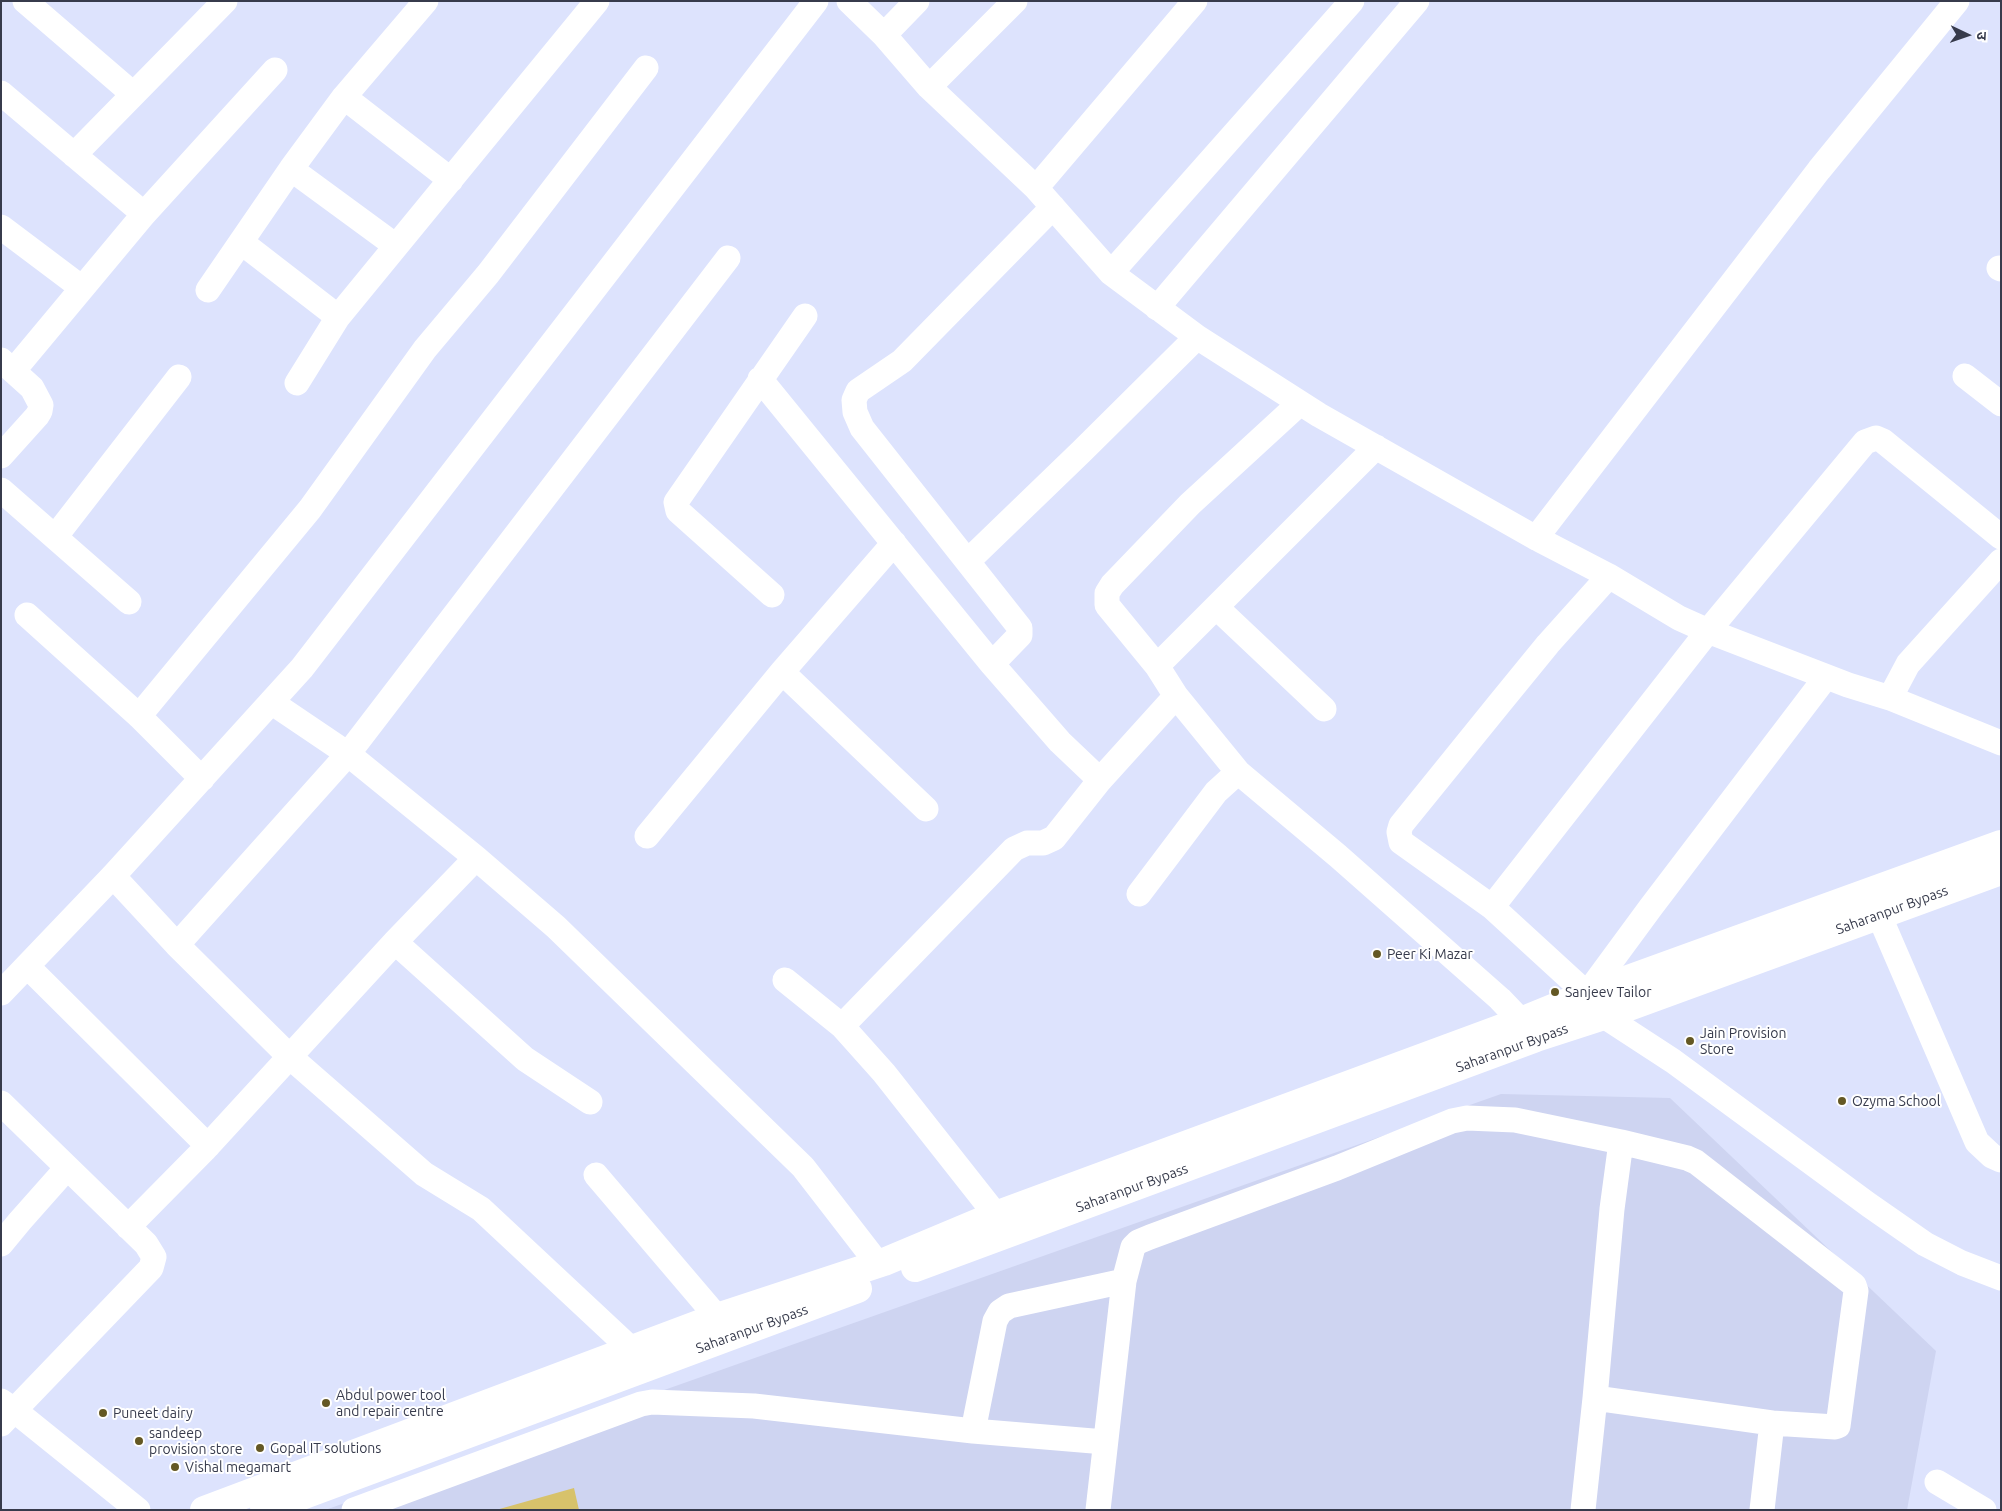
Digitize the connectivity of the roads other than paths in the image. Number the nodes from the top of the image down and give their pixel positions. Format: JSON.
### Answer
{"nodes":[{"id":1,"x":25,"y":1,"type":"edge"},
{"id":2,"x":225,"y":1,"type":"edge"},
{"id":3,"x":426,"y":1,"type":"edge"},
{"id":4,"x":597,"y":1,"type":"edge"},
{"id":5,"x":816,"y":1,"type":"edge"},
{"id":6,"x":848,"y":1,"type":"edge"},
{"id":7,"x":917,"y":1,"type":"edge"},
{"id":8,"x":1015,"y":1,"type":"edge"},
{"id":9,"x":1195,"y":1,"type":"edge"},
{"id":10,"x":1352,"y":1,"type":"edge"},
{"id":11,"x":1418,"y":1,"type":"edge"},
{"id":12,"x":1953,"y":3,"type":"edge"},
{"id":13,"x":884,"y":35,"type":"junction"},
{"id":14,"x":646,"y":68,"type":"dead end"},
{"id":15,"x":275,"y":70,"type":"dead end"},
{"id":16,"x":930,"y":87,"type":"junction"},
{"id":17,"x":1,"y":92,"type":"edge"},
{"id":18,"x":133,"y":94,"type":"junction"},
{"id":19,"x":344,"y":98,"type":"junction"},
{"id":20,"x":74,"y":154,"type":"junction"},
{"id":21,"x":291,"y":169,"type":"junction"},
{"id":22,"x":450,"y":180,"type":"junction"},
{"id":23,"x":1036,"y":188,"type":"junction"},
{"id":24,"x":1053,"y":207,"type":"junction"},
{"id":25,"x":144,"y":214,"type":"junction"},
{"id":26,"x":1,"y":227,"type":"edge"},
{"id":27,"x":241,"y":242,"type":"junction"},
{"id":28,"x":396,"y":246,"type":"junction"},
{"id":29,"x":728,"y":258,"type":"dead end"},
{"id":30,"x":1112,"y":273,"type":"junction"},
{"id":31,"x":82,"y":288,"type":"junction"},
{"id":32,"x":208,"y":290,"type":"dead end"},
{"id":33,"x":1158,"y":308,"type":"junction"},
{"id":34,"x":805,"y":316,"type":"dead end"},
{"id":35,"x":338,"y":317,"type":"junction"},
{"id":36,"x":1197,"y":337,"type":"junction"},
{"id":37,"x":7,"y":365,"type":"edge"},
{"id":38,"x":1966,"y":376,"type":"dead end"},
{"id":39,"x":179,"y":377,"type":"dead end"},
{"id":40,"x":760,"y":379,"type":"junction"},
{"id":41,"x":297,"y":383,"type":"dead end"},
{"id":42,"x":1300,"y":403,"type":"junction"},
{"id":43,"x":2001,"y":404,"type":"edge"},
{"id":44,"x":1376,"y":447,"type":"junction"},
{"id":45,"x":1,"y":456,"type":"edge"},
{"id":46,"x":1,"y":490,"type":"edge"},
{"id":47,"x":55,"y":537,"type":"junction"},
{"id":48,"x":2001,"y":537,"type":"edge"},
{"id":49,"x":1536,"y":538,"type":"junction"},
{"id":50,"x":894,"y":543,"type":"junction"},
{"id":51,"x":968,"y":561,"type":"junction"},
{"id":52,"x":2001,"y":562,"type":"edge"},
{"id":53,"x":1609,"y":576,"type":"junction"},
{"id":54,"x":772,"y":595,"type":"dead end"},
{"id":55,"x":129,"y":602,"type":"dead end"},
{"id":56,"x":1216,"y":607,"type":"junction"},
{"id":57,"x":27,"y":615,"type":"dead end"},
{"id":58,"x":1708,"y":631,"type":"junction"},
{"id":59,"x":992,"y":664,"type":"junction"},
{"id":60,"x":1157,"y":666,"type":"junction"},
{"id":61,"x":782,"y":672,"type":"junction"},
{"id":62,"x":1826,"y":677,"type":"junction"},
{"id":63,"x":1176,"y":696,"type":"junction"},
{"id":64,"x":1890,"y":698,"type":"junction"},
{"id":65,"x":271,"y":702,"type":"junction"},
{"id":66,"x":1324,"y":708,"type":"dead end"},
{"id":67,"x":139,"y":716,"type":"junction"},
{"id":68,"x":2001,"y":743,"type":"edge"},
{"id":69,"x":348,"y":754,"type":"junction"},
{"id":70,"x":1238,"y":772,"type":"junction"},
{"id":71,"x":202,"y":779,"type":"junction"},
{"id":72,"x":1100,"y":780,"type":"junction"},
{"id":73,"x":926,"y":809,"type":"dead end"},
{"id":74,"x":648,"y":836,"type":"dead end"},
{"id":75,"x":2001,"y":844,"type":"edge"},
{"id":76,"x":476,"y":858,"type":"junction"},
{"id":77,"x":2001,"y":871,"type":"edge"},
{"id":78,"x":113,"y":876,"type":"junction"},
{"id":79,"x":1139,"y":894,"type":"dead end"},
{"id":80,"x":1492,"y":907,"type":"junction"},
{"id":81,"x":1879,"y":915,"type":"junction"},
{"id":82,"x":395,"y":942,"type":"junction"},
{"id":83,"x":177,"y":944,"type":"junction"},
{"id":84,"x":27,"y":966,"type":"junction"},
{"id":85,"x":785,"y":980,"type":"dead end"},
{"id":86,"x":1,"y":993,"type":"edge"},
{"id":87,"x":1587,"y":994,"type":"junction"},
{"id":88,"x":1604,"y":1016,"type":"junction"},
{"id":89,"x":1521,"y":1021,"type":"junction"},
{"id":90,"x":842,"y":1026,"type":"junction"},
{"id":91,"x":290,"y":1057,"type":"junction"},
{"id":92,"x":590,"y":1102,"type":"dead end"},
{"id":93,"x":1,"y":1103,"type":"edge"},
{"id":94,"x":1620,"y":1142,"type":"junction"},
{"id":95,"x":208,"y":1146,"type":"junction"},
{"id":96,"x":2001,"y":1160,"type":"edge"},
{"id":97,"x":67,"y":1168,"type":"junction"},
{"id":98,"x":596,"y":1175,"type":"dead end"},
{"id":99,"x":996,"y":1215,"type":"junction"},
{"id":100,"x":128,"y":1227,"type":"junction"},
{"id":101,"x":1,"y":1244,"type":"edge"},
{"id":102,"x":878,"y":1264,"type":"junction"},
{"id":103,"x":2001,"y":1278,"type":"edge"},
{"id":104,"x":1124,"y":1281,"type":"junction"},
{"id":105,"x":717,"y":1317,"type":"junction"},
{"id":106,"x":632,"y":1350,"type":"junction"},
{"id":107,"x":1595,"y":1398,"type":"junction"},
{"id":108,"x":6,"y":1412,"type":"edge"},
{"id":109,"x":1772,"y":1423,"type":"junction"},
{"id":110,"x":973,"y":1431,"type":"junction"},
{"id":111,"x":1105,"y":1442,"type":"junction"},
{"id":112,"x":1937,"y":1482,"type":"dead end"},
{"id":113,"x":138,"y":1510,"type":"edge"},
{"id":114,"x":204,"y":1510,"type":"edge"},
{"id":115,"x":264,"y":1510,"type":"edge"},
{"id":116,"x":354,"y":1510,"type":"edge"},
{"id":117,"x":1098,"y":1510,"type":"edge"},
{"id":118,"x":1583,"y":1510,"type":"edge"},
{"id":119,"x":1762,"y":1510,"type":"edge"},
{"id":120,"x":1984,"y":1510,"type":"edge"}],
"edges":[{"from":1,"to":18,"type":"street"},
{"from":2,"to":18,"type":"street"},
{"from":3,"to":19,"type":"street"},
{"from":4,"to":22,"type":"street"},
{"from":5,"to":65,"type":"street"},
{"from":6,"to":13,"type":"street"},
{"from":7,"to":13,"type":"street"},
{"from":8,"to":16,"type":"street"},
{"from":9,"to":23,"type":"street"},
{"from":10,"to":30,"type":"street"},
{"from":11,"to":33,"type":"street"},
{"from":12,"to":49,"type":"street"},
{"from":13,"to":16,"type":"street"},
{"from":14,"to":67,"type":"street"},
{"from":15,"to":25,"type":"street"},
{"from":16,"to":23,"type":"street"},
{"from":17,"to":20,"type":"street"},
{"from":18,"to":20,"type":"street"},
{"from":19,"to":21,"type":"street"},
{"from":19,"to":22,"type":"street"},
{"from":20,"to":25,"type":"street"},
{"from":21,"to":27,"type":"street"},
{"from":21,"to":28,"type":"street"},
{"from":22,"to":28,"type":"street"},
{"from":23,"to":24,"type":"street"},
{"from":24,"to":30,"type":"street"},
{"from":24,"to":51,"type":"street"},
{"from":25,"to":31,"type":"street"},
{"from":26,"to":31,"type":"street"},
{"from":27,"to":32,"type":"street"},
{"from":27,"to":35,"type":"street"},
{"from":28,"to":35,"type":"street"},
{"from":29,"to":69,"type":"street"},
{"from":30,"to":33,"type":"street"},
{"from":31,"to":37,"type":"street"},
{"from":33,"to":36,"type":"street"},
{"from":34,"to":40,"type":"street"},
{"from":35,"to":41,"type":"street"},
{"from":36,"to":42,"type":"street"},
{"from":36,"to":51,"type":"street"},
{"from":37,"to":45,"type":"street"},
{"from":38,"to":43,"type":"street"},
{"from":39,"to":47,"type":"street"},
{"from":40,"to":50,"type":"street"},
{"from":40,"to":54,"type":"street"},
{"from":42,"to":44,"type":"street"},
{"from":42,"to":60,"type":"street"},
{"from":44,"to":49,"type":"street"},
{"from":44,"to":56,"type":"street"},
{"from":46,"to":47,"type":"street"},
{"from":47,"to":55,"type":"street"},
{"from":48,"to":58,"type":"street"},
{"from":49,"to":53,"type":"street"},
{"from":50,"to":59,"type":"street"},
{"from":50,"to":61,"type":"street"},
{"from":51,"to":59,"type":"street"},
{"from":52,"to":64,"type":"street"},
{"from":53,"to":58,"type":"street"},
{"from":53,"to":80,"type":"street"},
{"from":56,"to":60,"type":"street"},
{"from":56,"to":66,"type":"street"},
{"from":57,"to":67,"type":"street"},
{"from":58,"to":62,"type":"street"},
{"from":58,"to":80,"type":"street"},
{"from":59,"to":72,"type":"street"},
{"from":60,"to":63,"type":"street"},
{"from":61,"to":73,"type":"street"},
{"from":61,"to":74,"type":"street"},
{"from":62,"to":64,"type":"street"},
{"from":62,"to":87,"type":"street"},
{"from":63,"to":70,"type":"street"},
{"from":63,"to":72,"type":"street"},
{"from":64,"to":68,"type":"street"},
{"from":65,"to":69,"type":"street"},
{"from":65,"to":71,"type":"street"},
{"from":67,"to":71,"type":"street"},
{"from":69,"to":76,"type":"street"},
{"from":69,"to":83,"type":"street"},
{"from":70,"to":79,"type":"street"},
{"from":70,"to":89,"type":"street"},
{"from":71,"to":78,"type":"street"},
{"from":72,"to":90,"type":"street"},
{"from":75,"to":87,"type":"main road"},
{"from":76,"to":82,"type":"street"},
{"from":76,"to":102,"type":"street"},
{"from":77,"to":81,"type":"main road","name":"Saharanpur Bypass"},
{"from":78,"to":83,"type":"street"},
{"from":78,"to":84,"type":"street"},
{"from":80,"to":87,"type":"street"},
{"from":81,"to":88,"type":"main road","name":"Saharanpur Bypass"},
{"from":81,"to":96,"type":"street"},
{"from":82,"to":91,"type":"street"},
{"from":82,"to":92,"type":"street"},
{"from":83,"to":91,"type":"street"},
{"from":84,"to":86,"type":"street"},
{"from":84,"to":95,"type":"street"},
{"from":85,"to":90,"type":"street"},
{"from":87,"to":89,"type":"main road"},
{"from":88,"to":103,"type":"street"},
{"from":88,"to":115,"type":"main road","name":"Saharanpur Bypass"},
{"from":89,"to":99,"type":"main road"},
{"from":90,"to":99,"type":"street"},
{"from":91,"to":95,"type":"street"},
{"from":91,"to":106,"type":"street"},
{"from":93,"to":97,"type":"street"},
{"from":94,"to":104,"type":"street"},
{"from":94,"to":107,"type":"street"},
{"from":94,"to":109,"type":"street"},
{"from":95,"to":100,"type":"street"},
{"from":97,"to":100,"type":"street"},
{"from":97,"to":101,"type":"street"},
{"from":98,"to":105,"type":"street"},
{"from":99,"to":102,"type":"main road"},
{"from":100,"to":108,"type":"street"},
{"from":102,"to":105,"type":"main road"},
{"from":104,"to":110,"type":"street"},
{"from":104,"to":111,"type":"street"},
{"from":105,"to":106,"type":"main road"},
{"from":106,"to":114,"type":"main road"},
{"from":107,"to":109,"type":"street"},
{"from":107,"to":118,"type":"street"},
{"from":108,"to":113,"type":"street"},
{"from":109,"to":119,"type":"street"},
{"from":110,"to":111,"type":"street"},
{"from":110,"to":116,"type":"street"},
{"from":111,"to":117,"type":"street"},
{"from":112,"to":120,"type":"street"}]}
